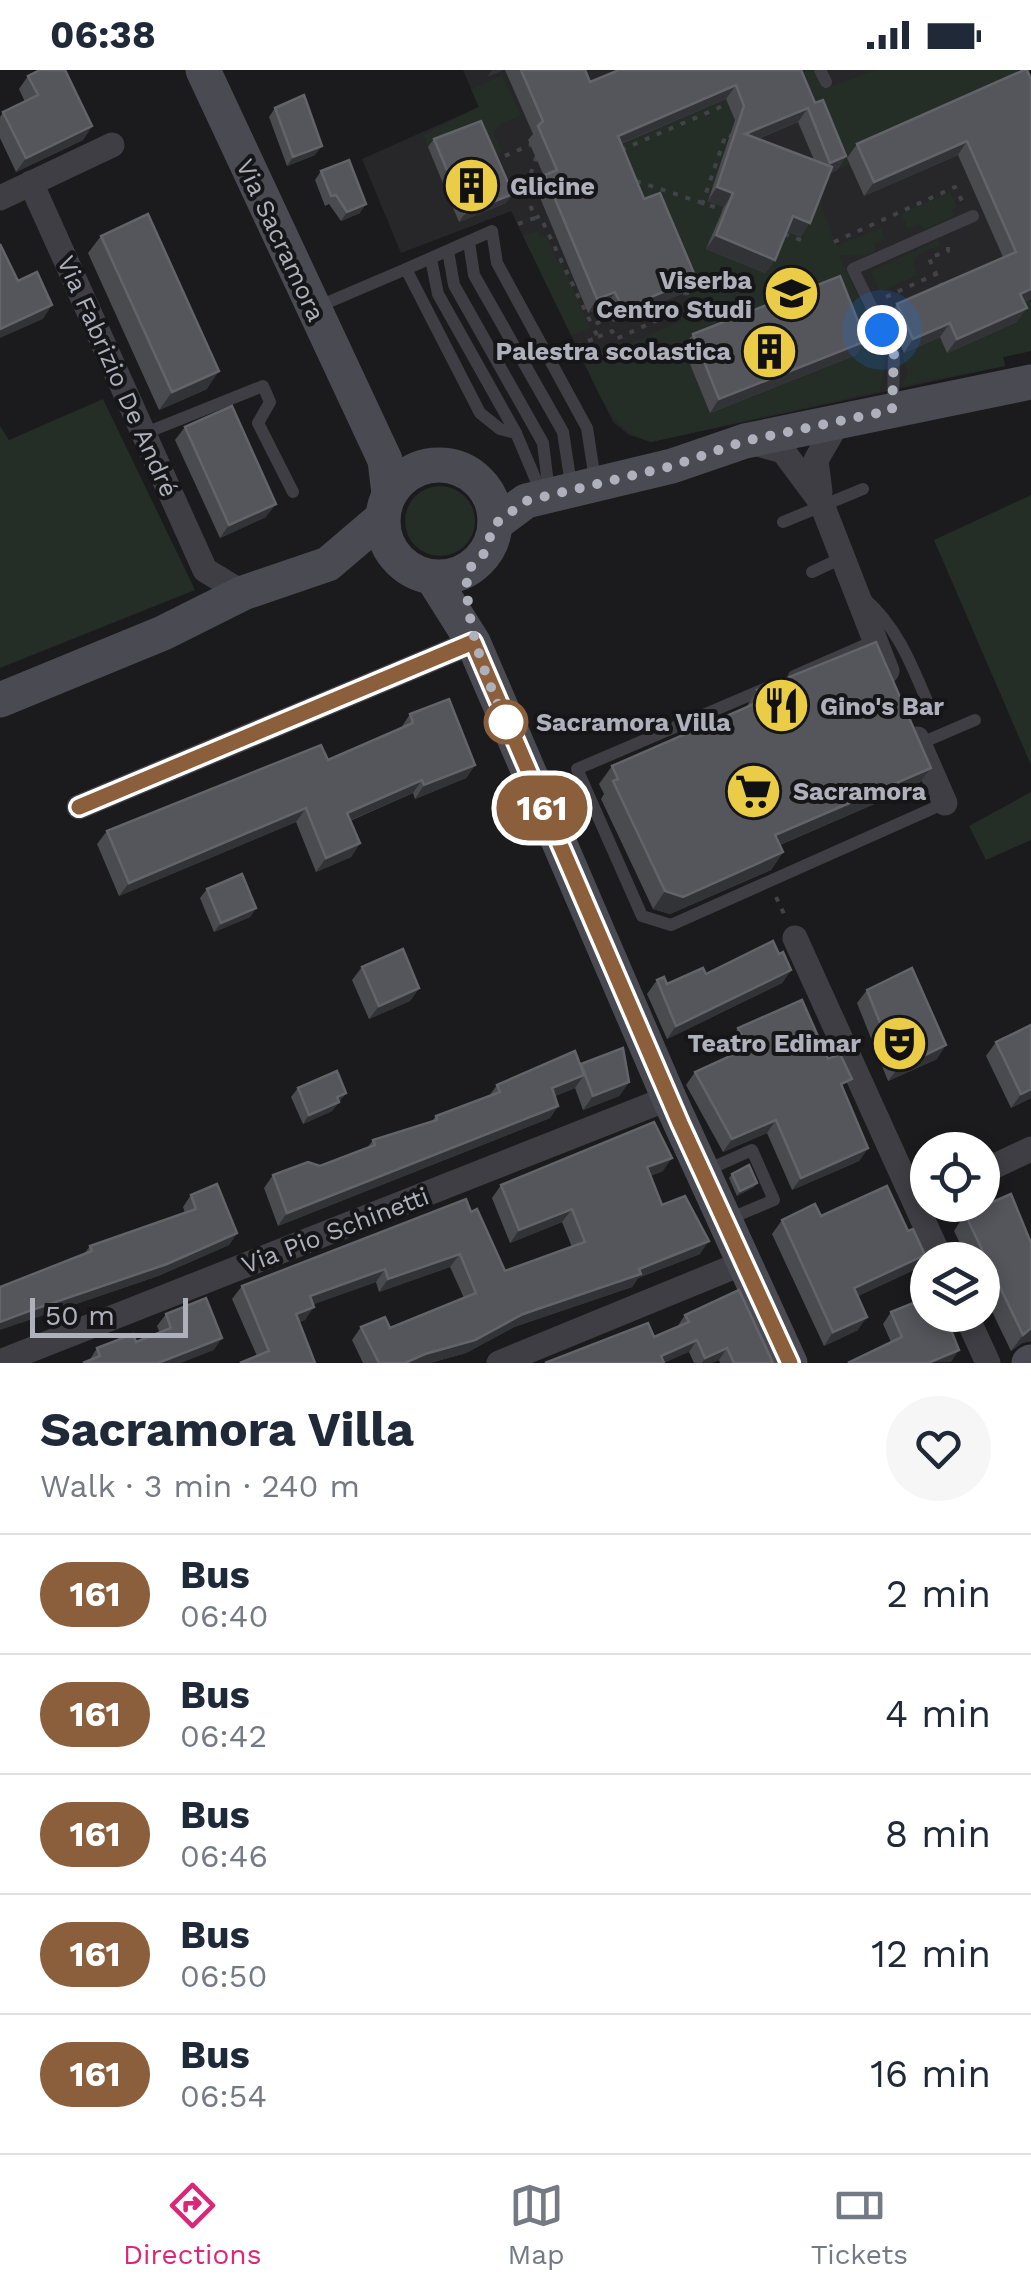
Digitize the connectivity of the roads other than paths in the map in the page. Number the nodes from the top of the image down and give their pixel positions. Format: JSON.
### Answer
{"nodes":[{"id":1,"x":203,"y":70,"type":"edge"},
{"id":2,"x":112,"y":145,"type":"dead end"},
{"id":3,"x":31,"y":183,"type":"junction"},
{"id":4,"x":0,"y":198,"type":"edge"},
{"id":5,"x":973,"y":216,"type":"dead end"},
{"id":6,"x":469,"y":242,"type":"junction"},
{"id":7,"x":448,"y":251,"type":"junction"},
{"id":8,"x":431,"y":259,"type":"junction"},
{"id":9,"x":406,"y":269,"type":"junction"},
{"id":10,"x":312,"y":309,"type":"junction"},
{"id":11,"x":1029,"y":383,"type":"edge"},
{"id":12,"x":361,"y":409,"type":"junction"},
{"id":13,"x":892,"y":410,"type":"junction"},
{"id":14,"x":838,"y":422,"type":"junction"},
{"id":15,"x":516,"y":433,"type":"junction"},
{"id":16,"x":143,"y":434,"type":"junction"},
{"id":17,"x":745,"y":441,"type":"junction"},
{"id":18,"x":700,"y":456,"type":"junction"},
{"id":19,"x":426,"y":466,"type":"junction"},
{"id":20,"x":562,"y":480,"type":"junction"},
{"id":21,"x":480,"y":482,"type":"junction"},
{"id":22,"x":863,"y":489,"type":"dead end"},
{"id":23,"x":293,"y":492,"type":"dead end"},
{"id":24,"x":822,"y":504,"type":"junction"},
{"id":25,"x":386,"y":506,"type":"junction"},
{"id":26,"x":784,"y":522,"type":"dead end"},
{"id":27,"x":495,"y":524,"type":"junction"},
{"id":28,"x":844,"y":557,"type":"junction"},
{"id":29,"x":400,"y":562,"type":"junction"},
{"id":30,"x":328,"y":564,"type":"junction"},
{"id":31,"x":205,"y":570,"type":"junction"},
{"id":32,"x":467,"y":570,"type":"junction"},
{"id":33,"x":812,"y":572,"type":"dead end"},
{"id":34,"x":432,"y":577,"type":"junction"},
{"id":35,"x":260,"y":590,"type":"junction"},
{"id":36,"x":861,"y":595,"type":"junction"},
{"id":37,"x":177,"y":624,"type":"junction"},
{"id":38,"x":874,"y":641,"type":"junction"},
{"id":39,"x":473,"y":642,"type":"junction"},
{"id":40,"x":0,"y":700,"type":"edge"},
{"id":41,"x":929,"y":706,"type":"dead end"},
{"id":42,"x":975,"y":720,"type":"dead end"},
{"id":43,"x":919,"y":744,"type":"junction"},
{"id":44,"x":946,"y":804,"type":"joint"},
{"id":45,"x":79,"y":807,"type":"dead end"},
{"id":46,"x":795,"y":938,"type":"road end"},
{"id":47,"x":670,"y":1098,"type":"junction"},
{"id":48,"x":1031,"y":1150,"type":"edge"},
{"id":49,"x":1000,"y":1164,"type":"edge"},
{"id":50,"x":702,"y":1172,"type":"junction"},
{"id":51,"x":910,"y":1177,"type":"edge"},
{"id":52,"x":724,"y":1221,"type":"junction"},
{"id":53,"x":742,"y":1263,"type":"junction"},
{"id":54,"x":974,"y":1332,"type":"edge"},
{"id":55,"x":0,"y":1362,"type":"edge"},
{"id":56,"x":499,"y":1363,"type":"edge"},
{"id":57,"x":790,"y":1363,"type":"edge"},
{"id":58,"x":988,"y":1363,"type":"edge"}],
"edges":[{"from":1,"to":10,"type":"street","name":"Via Sacramora"},
{"from":2,"to":3,"type":"street"},
{"from":3,"to":4,"type":"street"},
{"from":3,"to":16,"type":"street","name":"Via Fabrizio De André"},
{"from":5,"to":13,"type":"lane"},
{"from":6,"to":7,"type":"lane"},
{"from":6,"to":20,"type":"lane"},
{"from":6,"to":20,"type":"lane"},
{"from":7,"to":8,"type":"lane"},
{"from":7,"to":20,"type":"lane"},
{"from":8,"to":9,"type":"lane"},
{"from":8,"to":15,"type":"lane"},
{"from":9,"to":10,"type":"lane"},
{"from":9,"to":15,"type":"lane"},
{"from":10,"to":12,"type":"street","name":"Via Sacramora"},
{"from":11,"to":13,"type":"street"},
{"from":12,"to":19,"type":"street","name":"Via Sacramora"},
{"from":12,"to":25,"type":"street","name":"Via Sacramora"},
{"from":13,"to":14,"type":"street"},
{"from":14,"to":17,"type":"street"},
{"from":14,"to":24,"type":"street"},
{"from":15,"to":20,"type":"lane"},
{"from":16,"to":23,"type":"lane"},
{"from":16,"to":31,"type":"street","name":"Via Fabrizio De André"},
{"from":17,"to":18,"type":"street"},
{"from":17,"to":24,"type":"street"},
{"from":18,"to":20,"type":"street"},
{"from":18,"to":27,"type":"street"},
{"from":19,"to":21,"type":"street"},
{"from":19,"to":25,"type":"street"},
{"from":20,"to":21,"type":"street"},
{"from":21,"to":27,"type":"street"},
{"from":22,"to":24,"type":"lane"},
{"from":24,"to":26,"type":"lane"},
{"from":24,"to":28,"type":"street"},
{"from":25,"to":29,"type":"street"},
{"from":25,"to":30,"type":"street"},
{"from":27,"to":32,"type":"street"},
{"from":28,"to":33,"type":"lane"},
{"from":28,"to":36,"type":"street"},
{"from":29,"to":30,"type":"street"},
{"from":29,"to":34,"type":"street"},
{"from":30,"to":35,"type":"street"},
{"from":31,"to":35,"type":"street"},
{"from":31,"to":37,"type":"street"},
{"from":32,"to":34,"type":"street"},
{"from":32,"to":39,"type":"street"},
{"from":34,"to":39,"type":"street"},
{"from":35,"to":37,"type":"street"},
{"from":36,"to":38,"type":"street"},
{"from":36,"to":41,"type":"lane"},
{"from":37,"to":40,"type":"street"},
{"from":38,"to":43,"type":"street"},
{"from":38,"to":44,"type":"lane"},
{"from":39,"to":45,"type":"street"},
{"from":39,"to":47,"type":"street"},
{"from":42,"to":43,"type":"lane"},
{"from":43,"to":44,"type":"street"},
{"from":46,"to":51,"type":"street"},
{"from":47,"to":50,"type":"street"},
{"from":47,"to":55,"type":"street","name":"Via Pio Schinetti"},
{"from":48,"to":49,"type":"street"},
{"from":50,"to":52,"type":"street"},
{"from":50,"to":52,"type":"lane"},
{"from":52,"to":53,"type":"street"},
{"from":53,"to":56,"type":"street"},
{"from":53,"to":57,"type":"street"},
{"from":54,"to":58,"type":"street"}]}
